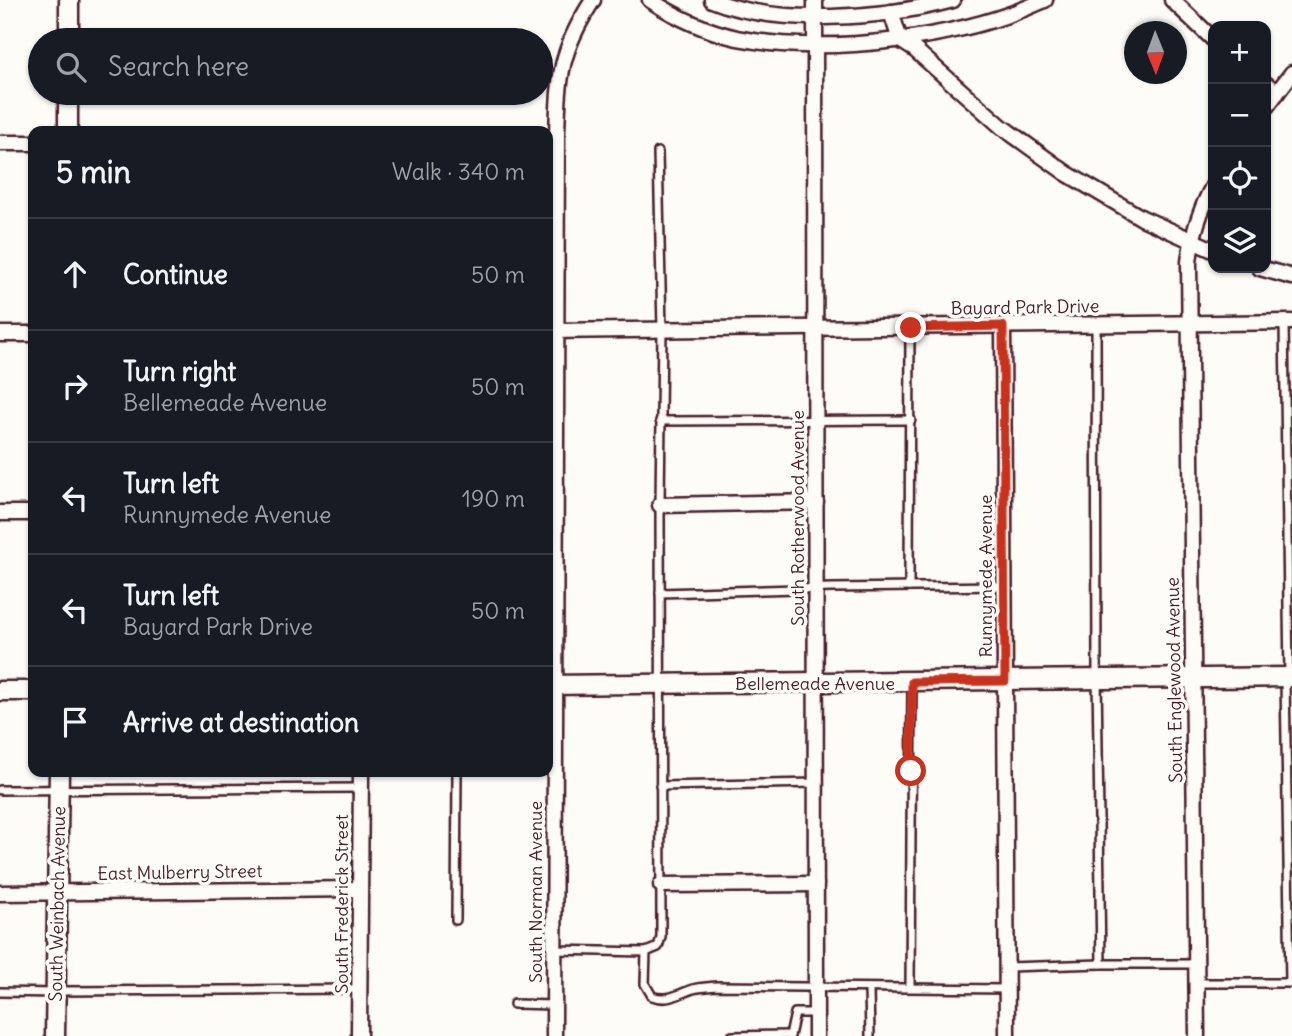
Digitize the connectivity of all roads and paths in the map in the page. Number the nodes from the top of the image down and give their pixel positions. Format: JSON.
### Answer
{"nodes":[{"id":1,"x":69,"y":0,"type":"edge"},
{"id":2,"x":593,"y":0,"type":"edge"},
{"id":3,"x":650,"y":0,"type":"edge"},
{"id":4,"x":712,"y":0,"type":"edge"},
{"id":5,"x":815,"y":0,"type":"edge"},
{"id":6,"x":953,"y":0,"type":"edge"},
{"id":7,"x":1045,"y":0,"type":"edge"},
{"id":8,"x":1171,"y":0,"type":"edge"},
{"id":9,"x":891,"y":12,"type":"junction"},
{"id":10,"x":815,"y":17,"type":"junction"},
{"id":11,"x":69,"y":28,"type":"edge"},
{"id":12,"x":1208,"y":33,"type":"edge"},
{"id":13,"x":900,"y":40,"type":"junction"},
{"id":14,"x":815,"y":45,"type":"junction"},
{"id":15,"x":1292,"y":73,"type":"edge"},
{"id":16,"x":1271,"y":88,"type":"edge"},
{"id":17,"x":68,"y":105,"type":"edge"},
{"id":18,"x":68,"y":126,"type":"edge"},
{"id":19,"x":553,"y":126,"type":"edge"},
{"id":20,"x":0,"y":143,"type":"edge"},
{"id":21,"x":28,"y":143,"type":"edge"},
{"id":22,"x":658,"y":152,"type":"dead end"},
{"id":23,"x":1208,"y":197,"type":"edge"},
{"id":24,"x":1192,"y":240,"type":"junction"},
{"id":25,"x":1208,"y":248,"type":"edge"},
{"id":26,"x":1271,"y":271,"type":"edge"},
{"id":27,"x":1292,"y":277,"type":"edge"},
{"id":28,"x":1288,"y":322,"type":"edge"},
{"id":29,"x":1189,"y":323,"type":"junction"},
{"id":30,"x":1096,"y":325,"type":"junction"},
{"id":31,"x":1003,"y":326,"type":"junction"},
{"id":32,"x":817,"y":328,"type":"junction"},
{"id":33,"x":911,"y":328,"type":"junction"},
{"id":34,"x":662,"y":329,"type":"junction"},
{"id":35,"x":553,"y":331,"type":"edge"},
{"id":36,"x":0,"y":334,"type":"edge"},
{"id":37,"x":28,"y":334,"type":"edge"},
{"id":38,"x":816,"y":420,"type":"junction"},
{"id":39,"x":911,"y":420,"type":"junction"},
{"id":40,"x":660,"y":421,"type":"junction"},
{"id":41,"x":816,"y":502,"type":"junction"},
{"id":42,"x":660,"y":505,"type":"junction"},
{"id":43,"x":0,"y":513,"type":"edge"},
{"id":44,"x":28,"y":513,"type":"edge"},
{"id":45,"x":1005,"y":586,"type":"junction"},
{"id":46,"x":909,"y":587,"type":"junction"},
{"id":47,"x":816,"y":589,"type":"junction"},
{"id":48,"x":660,"y":593,"type":"junction"},
{"id":49,"x":1289,"y":677,"type":"edge"},
{"id":50,"x":1194,"y":678,"type":"junction"},
{"id":51,"x":1098,"y":680,"type":"junction"},
{"id":52,"x":1005,"y":681,"type":"junction"},
{"id":53,"x":816,"y":682,"type":"junction"},
{"id":54,"x":912,"y":682,"type":"junction"},
{"id":55,"x":661,"y":684,"type":"junction"},
{"id":56,"x":553,"y":685,"type":"edge"},
{"id":57,"x":0,"y":691,"type":"edge"},
{"id":58,"x":28,"y":691,"type":"edge"},
{"id":59,"x":59,"y":777,"type":"edge"},
{"id":60,"x":361,"y":777,"type":"edge"},
{"id":61,"x":457,"y":777,"type":"edge"},
{"id":62,"x":553,"y":777,"type":"edge"},
{"id":63,"x":817,"y":783,"type":"junction"},
{"id":64,"x":660,"y":786,"type":"junction"},
{"id":65,"x":361,"y":788,"type":"junction"},
{"id":66,"x":0,"y":790,"type":"edge"},
{"id":67,"x":58,"y":791,"type":"junction"},
{"id":68,"x":816,"y":884,"type":"junction"},
{"id":69,"x":661,"y":885,"type":"junction"},
{"id":70,"x":360,"y":888,"type":"junction"},
{"id":71,"x":57,"y":892,"type":"junction"},
{"id":72,"x":0,"y":893,"type":"edge"},
{"id":73,"x":456,"y":919,"type":"dead end"},
{"id":74,"x":554,"y":950,"type":"junction"},
{"id":75,"x":646,"y":952,"type":"junction"},
{"id":76,"x":1101,"y":964,"type":"junction"},
{"id":77,"x":1195,"y":964,"type":"junction"},
{"id":78,"x":1007,"y":967,"type":"junction"},
{"id":79,"x":1196,"y":983,"type":"junction"},
{"id":80,"x":1291,"y":983,"type":"edge"},
{"id":81,"x":910,"y":987,"type":"junction"},
{"id":82,"x":816,"y":988,"type":"junction"},
{"id":83,"x":869,"y":988,"type":"junction"},
{"id":84,"x":359,"y":989,"type":"junction"},
{"id":85,"x":1007,"y":989,"type":"junction"},
{"id":86,"x":0,"y":992,"type":"edge"},
{"id":87,"x":55,"y":993,"type":"junction"},
{"id":88,"x":514,"y":1004,"type":"dead end"},
{"id":89,"x":554,"y":1005,"type":"junction"},
{"id":90,"x":816,"y":1013,"type":"junction"},
{"id":91,"x":55,"y":1036,"type":"edge"},
{"id":92,"x":359,"y":1036,"type":"edge"},
{"id":93,"x":554,"y":1036,"type":"edge"},
{"id":94,"x":732,"y":1036,"type":"edge"},
{"id":95,"x":790,"y":1036,"type":"edge"},
{"id":96,"x":816,"y":1036,"type":"edge"},
{"id":97,"x":870,"y":1036,"type":"edge"},
{"id":98,"x":1007,"y":1036,"type":"edge"},
{"id":99,"x":1197,"y":1036,"type":"edge"}],
"edges":[{"from":1,"to":11,"type":"street"},
{"from":2,"to":19,"type":"street","name":"South Norman Avenue"},
{"from":3,"to":14,"type":"street"},
{"from":4,"to":10,"type":"street"},
{"from":5,"to":10,"type":"street","name":"South Rotherwood Avenue"},
{"from":6,"to":9,"type":"street"},
{"from":7,"to":13,"type":"street"},
{"from":8,"to":12,"type":"street"},
{"from":9,"to":10,"type":"street"},
{"from":9,"to":13,"type":"street"},
{"from":10,"to":14,"type":"street","name":"South Rotherwood Avenue"},
{"from":13,"to":14,"type":"street"},
{"from":13,"to":24,"type":"street"},
{"from":14,"to":32,"type":"street","name":"South Rotherwood Avenue"},
{"from":15,"to":16,"type":"street"},
{"from":17,"to":18,"type":"street"},
{"from":20,"to":21,"type":"street"},
{"from":22,"to":34,"type":"lane"},
{"from":23,"to":24,"type":"street","name":"South Englewood Avenue"},
{"from":24,"to":25,"type":"street"},
{"from":24,"to":29,"type":"street","name":"South Englewood Avenue"},
{"from":26,"to":27,"type":"street"},
{"from":28,"to":29,"type":"street","name":"Bayard Park Drive"},
{"from":28,"to":49,"type":"lane"},
{"from":29,"to":30,"type":"street","name":"Bayard Park Drive"},
{"from":29,"to":50,"type":"street","name":"South Englewood Avenue"},
{"from":30,"to":31,"type":"street","name":"Bayard Park Drive"},
{"from":30,"to":51,"type":"lane"},
{"from":31,"to":33,"type":"street","name":"Bayard Park Drive"},
{"from":31,"to":45,"type":"street","name":"Runnymede Avenue"},
{"from":32,"to":33,"type":"street","name":"Bayard Park Drive"},
{"from":32,"to":34,"type":"street","name":"Bayard Park Drive"},
{"from":32,"to":38,"type":"street","name":"South Rotherwood Avenue"},
{"from":33,"to":39,"type":"lane"},
{"from":34,"to":35,"type":"street","name":"Bayard Park Drive"},
{"from":34,"to":40,"type":"lane"},
{"from":36,"to":37,"type":"street"},
{"from":38,"to":39,"type":"lane"},
{"from":38,"to":40,"type":"lane"},
{"from":38,"to":41,"type":"street","name":"South Rotherwood Avenue"},
{"from":39,"to":46,"type":"lane"},
{"from":40,"to":42,"type":"lane"},
{"from":41,"to":42,"type":"street"},
{"from":41,"to":47,"type":"street","name":"South Rotherwood Avenue"},
{"from":42,"to":48,"type":"lane"},
{"from":43,"to":44,"type":"street"},
{"from":45,"to":46,"type":"lane"},
{"from":45,"to":52,"type":"street","name":"Runnymede Avenue"},
{"from":46,"to":47,"type":"lane"},
{"from":47,"to":48,"type":"lane"},
{"from":47,"to":53,"type":"street","name":"South Rotherwood Avenue"},
{"from":48,"to":55,"type":"lane"},
{"from":49,"to":50,"type":"street","name":"Bellemeade Avenue"},
{"from":49,"to":80,"type":"lane"},
{"from":50,"to":51,"type":"street","name":"Bellemeade Avenue"},
{"from":50,"to":77,"type":"street","name":"South Englewood Avenue"},
{"from":51,"to":52,"type":"street","name":"Bellemeade Avenue"},
{"from":51,"to":76,"type":"lane"},
{"from":52,"to":54,"type":"street","name":"Bellemeade Avenue"},
{"from":52,"to":78,"type":"street","name":"Runnymede Avenue"},
{"from":53,"to":54,"type":"street","name":"Bellemeade Avenue"},
{"from":53,"to":55,"type":"street","name":"Bellemeade Avenue"},
{"from":53,"to":63,"type":"street","name":"South Rotherwood Avenue"},
{"from":54,"to":81,"type":"lane"},
{"from":55,"to":56,"type":"street","name":"Bellemeade Avenue"},
{"from":55,"to":64,"type":"lane"},
{"from":57,"to":58,"type":"street"},
{"from":59,"to":67,"type":"street","name":"South Weinbach Avenue"},
{"from":60,"to":65,"type":"street","name":"South Frederick Street"},
{"from":61,"to":73,"type":"lane"},
{"from":62,"to":74,"type":"street","name":"South Norman Avenue"},
{"from":63,"to":64,"type":"lane"},
{"from":63,"to":68,"type":"street","name":"South Rotherwood Avenue"},
{"from":64,"to":69,"type":"lane"},
{"from":65,"to":67,"type":"lane"},
{"from":65,"to":70,"type":"street","name":"South Frederick Street"},
{"from":66,"to":67,"type":"lane"},
{"from":67,"to":71,"type":"street","name":"South Weinbach Avenue"},
{"from":68,"to":69,"type":"street"},
{"from":68,"to":82,"type":"street","name":"South Rotherwood Avenue"},
{"from":69,"to":75,"type":"lane"},
{"from":70,"to":71,"type":"street","name":"East Mulberry Street"},
{"from":70,"to":84,"type":"street","name":"South Frederick Street"},
{"from":71,"to":72,"type":"street","name":"East Mulberry Street"},
{"from":71,"to":87,"type":"street","name":"South Weinbach Avenue"},
{"from":74,"to":75,"type":"lane"},
{"from":74,"to":89,"type":"street","name":"South Norman Avenue"},
{"from":75,"to":82,"type":"lane"},
{"from":76,"to":77,"type":"lane"},
{"from":76,"to":78,"type":"lane"},
{"from":77,"to":79,"type":"street","name":"South Englewood Avenue"},
{"from":78,"to":85,"type":"street","name":"Runnymede Avenue"},
{"from":79,"to":80,"type":"lane"},
{"from":79,"to":99,"type":"street","name":"South Englewood Avenue"},
{"from":81,"to":83,"type":"lane"},
{"from":81,"to":85,"type":"lane"},
{"from":82,"to":83,"type":"lane"},
{"from":82,"to":90,"type":"street","name":"South Rotherwood Avenue"},
{"from":83,"to":97,"type":"lane"},
{"from":84,"to":87,"type":"lane"},
{"from":84,"to":92,"type":"street","name":"South Frederick Street"},
{"from":85,"to":98,"type":"street","name":"Runnymede Avenue"},
{"from":86,"to":87,"type":"lane"},
{"from":87,"to":91,"type":"street","name":"South Weinbach Avenue"},
{"from":88,"to":89,"type":"lane"},
{"from":89,"to":93,"type":"street","name":"South Norman Avenue"},
{"from":90,"to":95,"type":"lane"},
{"from":90,"to":96,"type":"street","name":"South Rotherwood Avenue"},
{"from":94,"to":95,"type":"lane"}]}
